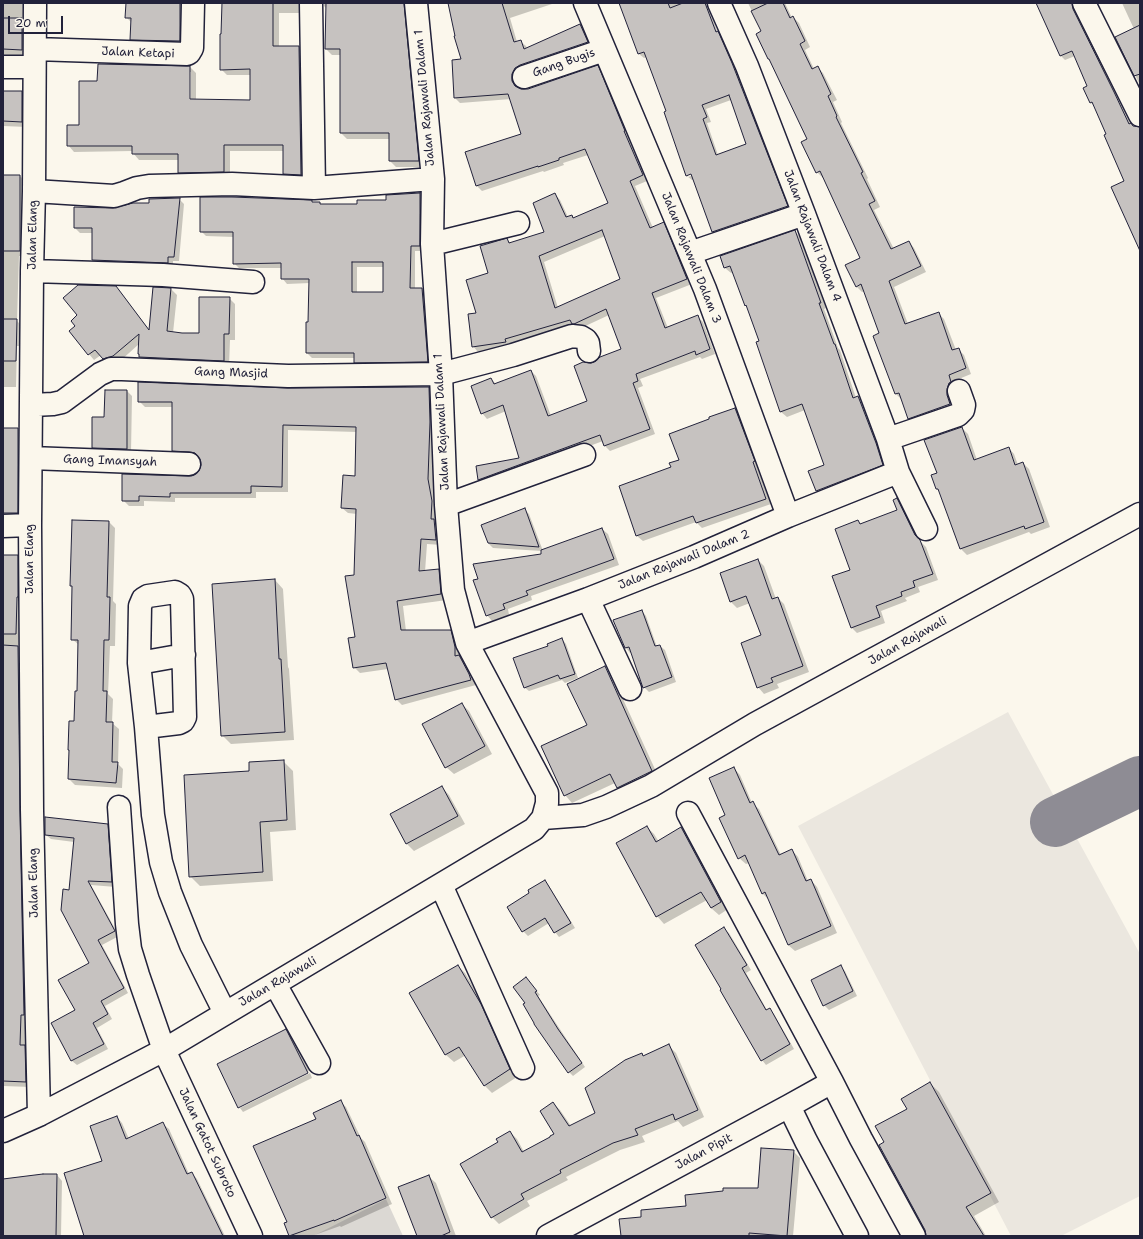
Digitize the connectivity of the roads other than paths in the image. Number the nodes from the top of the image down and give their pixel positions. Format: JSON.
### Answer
{"nodes":[{"id":1,"x":35,"y":3,"type":"edge"},
{"id":2,"x":193,"y":3,"type":"edge"},
{"id":3,"x":311,"y":3,"type":"edge"},
{"id":4,"x":416,"y":3,"type":"edge"},
{"id":5,"x":585,"y":3,"type":"edge"},
{"id":6,"x":719,"y":3,"type":"edge"},
{"id":7,"x":1090,"y":4,"type":"edge"},
{"id":8,"x":604,"y":50,"type":"junction"},
{"id":9,"x":35,"y":58,"type":"junction"},
{"id":10,"x":3,"y":67,"type":"edge"},
{"id":11,"x":524,"y":77,"type":"dead end"},
{"id":12,"x":1140,"y":115,"type":"edge"},
{"id":13,"x":433,"y":179,"type":"junction"},
{"id":14,"x":314,"y":188,"type":"junction"},
{"id":15,"x":34,"y":191,"type":"junction"},
{"id":16,"x":804,"y":214,"type":"junction"},
{"id":17,"x":518,"y":223,"type":"dead end"},
{"id":18,"x":432,"y":244,"type":"junction"},
{"id":19,"x":690,"y":253,"type":"junction"},
{"id":20,"x":32,"y":271,"type":"junction"},
{"id":21,"x":254,"y":282,"type":"dead end"},
{"id":22,"x":589,"y":351,"type":"dead end"},
{"id":23,"x":441,"y":374,"type":"junction"},
{"id":24,"x":959,"y":391,"type":"dead end"},
{"id":25,"x":32,"y":405,"type":"junction"},
{"id":26,"x":888,"y":439,"type":"junction"},
{"id":27,"x":584,"y":455,"type":"dead end"},
{"id":28,"x":31,"y":458,"type":"junction"},
{"id":29,"x":189,"y":464,"type":"dead end"},
{"id":30,"x":898,"y":472,"type":"junction"},
{"id":31,"x":446,"y":505,"type":"junction"},
{"id":32,"x":1140,"y":514,"type":"edge"},
{"id":33,"x":788,"y":516,"type":"junction"},
{"id":34,"x":30,"y":525,"type":"junction"},
{"id":35,"x":3,"y":526,"type":"edge"},
{"id":36,"x":926,"y":529,"type":"dead end"},
{"id":37,"x":588,"y":599,"type":"junction"},
{"id":38,"x":467,"y":643,"type":"junction"},
{"id":39,"x":184,"y":655,"type":"junction"},
{"id":40,"x":139,"y":663,"type":"junction"},
{"id":41,"x":630,"y":689,"type":"dead end"},
{"id":42,"x":146,"y":727,"type":"junction"},
{"id":43,"x":119,"y":806,"type":"dead end"},
{"id":44,"x":688,"y":813,"type":"dead end"},
{"id":45,"x":543,"y":818,"type":"junction"},
{"id":46,"x":441,"y":885,"type":"junction"},
{"id":47,"x":275,"y":984,"type":"junction"},
{"id":48,"x":225,"y":1013,"type":"junction"},
{"id":49,"x":164,"y":1050,"type":"junction"},
{"id":50,"x":320,"y":1063,"type":"dead end"},
{"id":51,"x":524,"y":1068,"type":"dead end"},
{"id":52,"x":832,"y":1082,"type":"junction"},
{"id":53,"x":789,"y":1106,"type":"junction"},
{"id":54,"x":39,"y":1115,"type":"junction"},
{"id":55,"x":3,"y":1131,"type":"edge"},
{"id":56,"x":582,"y":1229,"type":"edge"},
{"id":57,"x":855,"y":1235,"type":"edge"},
{"id":58,"x":251,"y":1236,"type":"edge"},
{"id":59,"x":548,"y":1236,"type":"edge"},
{"id":60,"x":914,"y":1236,"type":"edge"}],
"edges":[{"from":1,"to":9,"type":"street","name":"Jalan Elang"},
{"from":2,"to":9,"type":"street","name":"Jalan Ketapi"},
{"from":3,"to":14,"type":"street"},
{"from":4,"to":13,"type":"street","name":"Jalan Rajawali Dalam 1"},
{"from":5,"to":8,"type":"street","name":"Jalan Rajawali Dalam 3"},
{"from":6,"to":16,"type":"street","name":"Jalan Rajawali Dalam 4"},
{"from":7,"to":12,"type":"street"},
{"from":8,"to":11,"type":"street","name":"Gang Bugis"},
{"from":8,"to":19,"type":"street","name":"Jalan Rajawali Dalam 3"},
{"from":9,"to":10,"type":"street"},
{"from":9,"to":15,"type":"street","name":"Jalan Elang"},
{"from":13,"to":14,"type":"street"},
{"from":13,"to":18,"type":"street","name":"Jalan Rajawali Dalam 1"},
{"from":14,"to":15,"type":"street"},
{"from":15,"to":20,"type":"street","name":"Jalan Elang"},
{"from":16,"to":19,"type":"street"},
{"from":16,"to":26,"type":"street","name":"Jalan Rajawali Dalam 4"},
{"from":17,"to":18,"type":"street"},
{"from":18,"to":23,"type":"street","name":"Jalan Rajawali Dalam 1"},
{"from":19,"to":33,"type":"street","name":"Jalan Rajawali Dalam 3"},
{"from":20,"to":21,"type":"street"},
{"from":20,"to":25,"type":"street","name":"Jalan Elang"},
{"from":22,"to":23,"type":"street","name":"Gang Masjid"},
{"from":23,"to":25,"type":"street","name":"Gang Masjid"},
{"from":23,"to":31,"type":"street","name":"Jalan Rajawali Dalam 1"},
{"from":24,"to":26,"type":"street"},
{"from":25,"to":28,"type":"street","name":"Jalan Elang"},
{"from":26,"to":30,"type":"street","name":"Jalan Rajawali Dalam 4"},
{"from":27,"to":31,"type":"street"},
{"from":28,"to":29,"type":"street","name":"Gang Imansyah"},
{"from":28,"to":34,"type":"street","name":"Jalan Elang"},
{"from":30,"to":33,"type":"street","name":"Jalan Rajawali Dalam 2"},
{"from":30,"to":36,"type":"street","name":"Jalan Rajawali Dalam 4"},
{"from":31,"to":38,"type":"street","name":"Jalan Rajawali Dalam 1"},
{"from":32,"to":45,"type":"street","name":"Jalan Rajawali"},
{"from":33,"to":37,"type":"street","name":"Jalan Rajawali Dalam 2"},
{"from":34,"to":35,"type":"street"},
{"from":34,"to":54,"type":"street","name":"Jalan Elang"},
{"from":37,"to":38,"type":"street","name":"Jalan Rajawali Dalam 2"},
{"from":37,"to":41,"type":"street"},
{"from":38,"to":45,"type":"street","name":"Jalan Rajawali Dalam 1"},
{"from":39,"to":40,"type":"street"},
{"from":39,"to":40,"type":"street"},
{"from":39,"to":42,"type":"street"},
{"from":40,"to":42,"type":"street"},
{"from":42,"to":48,"type":"street"},
{"from":43,"to":49,"type":"street","name":"Jalan Gatot Subroto"},
{"from":44,"to":52,"type":"street"},
{"from":45,"to":46,"type":"street","name":"Jalan Rajawali"},
{"from":46,"to":47,"type":"street","name":"Jalan Rajawali"},
{"from":46,"to":51,"type":"street"},
{"from":47,"to":48,"type":"street","name":"Jalan Rajawali"},
{"from":47,"to":50,"type":"street"},
{"from":48,"to":49,"type":"street","name":"Jalan Rajawali"},
{"from":49,"to":54,"type":"street","name":"Jalan Rajawali"},
{"from":49,"to":58,"type":"street","name":"Jalan Gatot Subroto"},
{"from":52,"to":53,"type":"street","name":"Jalan Pipit"},
{"from":52,"to":60,"type":"street"},
{"from":53,"to":56,"type":"street","name":"Jalan Pipit"},
{"from":53,"to":57,"type":"street"},
{"from":54,"to":55,"type":"street","name":"Jalan Rajawali"},
{"from":56,"to":59,"type":"street","name":"Jalan Pipit"}]}
